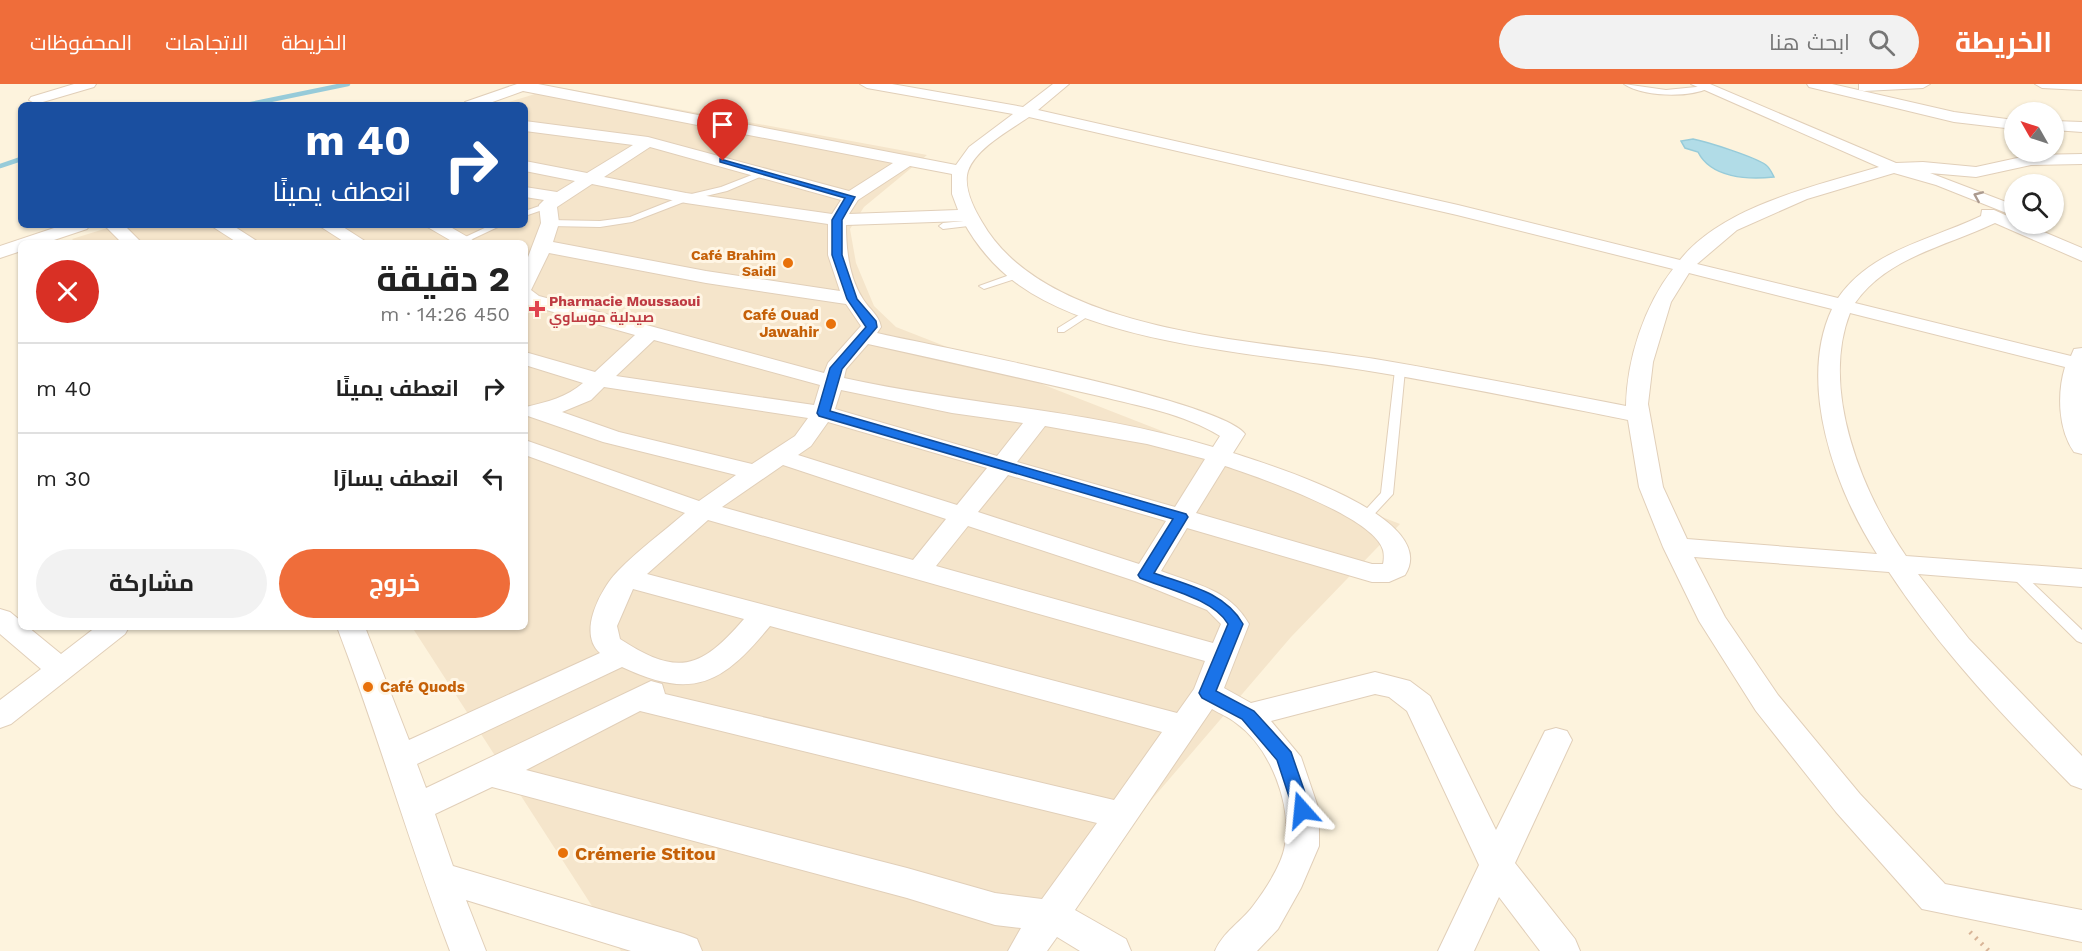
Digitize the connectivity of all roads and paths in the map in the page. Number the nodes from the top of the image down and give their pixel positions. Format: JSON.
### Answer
{"nodes":[{"id":1,"x":89,"y":84,"type":"edge"},
{"id":2,"x":867,"y":84,"type":"edge"},
{"id":3,"x":1062,"y":84,"type":"edge"},
{"id":4,"x":1627,"y":84,"type":"edge"},
{"id":5,"x":1814,"y":84,"type":"edge"},
{"id":6,"x":1923,"y":84,"type":"edge"},
{"id":7,"x":2042,"y":84,"type":"edge"},
{"id":8,"x":527,"y":86,"type":"edge"},
{"id":9,"x":1702,"y":86,"type":"edge"},
{"id":10,"x":2082,"y":86,"type":"edge"},
{"id":11,"x":1837,"y":90,"type":"junction"},
{"id":12,"x":36,"y":100,"type":"dead end"},
{"id":13,"x":480,"y":102,"type":"edge"},
{"id":14,"x":1028,"y":112,"type":"junction"},
{"id":15,"x":2004,"y":124,"type":"edge"},
{"id":16,"x":528,"y":126,"type":"edge"},
{"id":17,"x":2064,"y":126,"type":"edge"},
{"id":18,"x":2082,"y":127,"type":"edge"},
{"id":19,"x":558,"y":131,"type":"junction"},
{"id":20,"x":648,"y":142,"type":"junction"},
{"id":21,"x":533,"y":145,"type":"dead end"},
{"id":22,"x":2082,"y":159,"type":"edge"},
{"id":23,"x":907,"y":160,"type":"junction"},
{"id":24,"x":528,"y":167,"type":"edge"},
{"id":25,"x":1894,"y":168,"type":"junction"},
{"id":26,"x":960,"y":171,"type":"junction"},
{"id":27,"x":765,"y":173,"type":"junction"},
{"id":28,"x":592,"y":178,"type":"junction"},
{"id":29,"x":528,"y":193,"type":"edge"},
{"id":30,"x":851,"y":197,"type":"junction"},
{"id":31,"x":686,"y":198,"type":"junction"},
{"id":32,"x":552,"y":201,"type":"junction"},
{"id":33,"x":528,"y":213,"type":"edge"},
{"id":34,"x":2004,"y":214,"type":"edge"},
{"id":35,"x":971,"y":219,"type":"junction"},
{"id":36,"x":837,"y":220,"type":"junction"},
{"id":37,"x":550,"y":223,"type":"junction"},
{"id":38,"x":943,"y":226,"type":"dead end"},
{"id":39,"x":72,"y":228,"type":"edge"},
{"id":40,"x":116,"y":228,"type":"edge"},
{"id":41,"x":224,"y":228,"type":"edge"},
{"id":42,"x":332,"y":228,"type":"edge"},
{"id":43,"x":440,"y":228,"type":"edge"},
{"id":44,"x":492,"y":228,"type":"edge"},
{"id":45,"x":2064,"y":232,"type":"edge"},
{"id":46,"x":2042,"y":234,"type":"edge"},
{"id":47,"x":2082,"y":239,"type":"edge"},
{"id":48,"x":36,"y":240,"type":"edge"},
{"id":49,"x":130,"y":240,"type":"edge"},
{"id":50,"x":246,"y":240,"type":"edge"},
{"id":51,"x":352,"y":240,"type":"edge"},
{"id":52,"x":464,"y":240,"type":"edge"},
{"id":53,"x":468,"y":240,"type":"edge"},
{"id":54,"x":18,"y":246,"type":"edge"},
{"id":55,"x":543,"y":246,"type":"junction"},
{"id":56,"x":0,"y":252,"type":"edge"},
{"id":57,"x":2082,"y":255,"type":"edge"},
{"id":58,"x":1684,"y":267,"type":"junction"},
{"id":59,"x":1018,"y":276,"type":"junction"},
{"id":60,"x":528,"y":285,"type":"edge"},
{"id":61,"x":984,"y":286,"type":"dead end"},
{"id":62,"x":528,"y":288,"type":"edge"},
{"id":63,"x":852,"y":299,"type":"junction"},
{"id":64,"x":1844,"y":307,"type":"junction"},
{"id":65,"x":1087,"y":312,"type":"junction"},
{"id":66,"x":1061,"y":330,"type":"dead end"},
{"id":67,"x":651,"y":331,"type":"junction"},
{"id":68,"x":865,"y":337,"type":"junction"},
{"id":69,"x":528,"y":359,"type":"edge"},
{"id":70,"x":2080,"y":361,"type":"edge"},
{"id":71,"x":1400,"y":370,"type":"junction"},
{"id":72,"x":598,"y":380,"type":"junction"},
{"id":73,"x":831,"y":381,"type":"junction"},
{"id":74,"x":532,"y":412,"type":"edge"},
{"id":75,"x":823,"y":413,"type":"junction"},
{"id":76,"x":1638,"y":415,"type":"junction"},
{"id":77,"x":1038,"y":420,"type":"junction"},
{"id":78,"x":2082,"y":447,"type":"edge"},
{"id":79,"x":528,"y":448,"type":"edge"},
{"id":80,"x":1221,"y":456,"type":"junction"},
{"id":81,"x":781,"y":457,"type":"junction"},
{"id":82,"x":1002,"y":464,"type":"junction"},
{"id":83,"x":755,"y":472,"type":"junction"},
{"id":84,"x":705,"y":510,"type":"junction"},
{"id":85,"x":962,"y":514,"type":"junction"},
{"id":86,"x":1181,"y":517,"type":"junction"},
{"id":87,"x":1364,"y":518,"type":"junction"},
{"id":88,"x":1676,"y":547,"type":"junction"},
{"id":89,"x":1897,"y":563,"type":"junction"},
{"id":90,"x":920,"y":569,"type":"junction"},
{"id":91,"x":2014,"y":572,"type":"junction"},
{"id":92,"x":1145,"y":575,"type":"junction"},
{"id":93,"x":626,"y":578,"type":"junction"},
{"id":94,"x":2082,"y":578,"type":"edge"},
{"id":95,"x":765,"y":613,"type":"junction"},
{"id":96,"x":0,"y":619,"type":"edge"},
{"id":97,"x":111,"y":630,"type":"edge"},
{"id":98,"x":352,"y":630,"type":"edge"},
{"id":99,"x":2082,"y":638,"type":"edge"},
{"id":100,"x":622,"y":655,"type":"junction"},
{"id":101,"x":1224,"y":656,"type":"junction"},
{"id":102,"x":60,"y":669,"type":"junction"},
{"id":103,"x":679,"y":675,"type":"junction"},
{"id":104,"x":1207,"y":693,"type":"junction"},
{"id":105,"x":637,"y":699,"type":"junction"},
{"id":106,"x":1248,"y":715,"type":"junction"},
{"id":107,"x":0,"y":716,"type":"edge"},
{"id":108,"x":1183,"y":726,"type":"junction"},
{"id":109,"x":1556,"y":740,"type":"dead end"},
{"id":110,"x":399,"y":758,"type":"junction"},
{"id":111,"x":490,"y":774,"type":"junction"},
{"id":112,"x":2082,"y":776,"type":"edge"},
{"id":113,"x":417,"y":807,"type":"junction"},
{"id":114,"x":1121,"y":815,"type":"junction"},
{"id":115,"x":1498,"y":868,"type":"junction"},
{"id":116,"x":438,"y":876,"type":"junction"},
{"id":117,"x":1053,"y":916,"type":"junction"},
{"id":118,"x":2082,"y":926,"type":"edge"},
{"id":119,"x":468,"y":951,"type":"edge"},
{"id":120,"x":684,"y":951,"type":"edge"},
{"id":121,"x":1026,"y":951,"type":"edge"},
{"id":122,"x":1113,"y":951,"type":"edge"},
{"id":123,"x":1233,"y":951,"type":"edge"},
{"id":124,"x":1456,"y":951,"type":"edge"},
{"id":125,"x":1562,"y":951,"type":"edge"}],
"edges":[{"from":1,"to":12,"type":"street"},
{"from":2,"to":14,"type":"street"},
{"from":3,"to":14,"type":"street"},
{"from":4,"to":9,"type":"lane"},
{"from":5,"to":11,"type":"street"},
{"from":6,"to":11,"type":"street"},
{"from":7,"to":10,"type":"street"},
{"from":8,"to":13,"type":"street"},
{"from":8,"to":23,"type":"street"},
{"from":9,"to":25,"type":"street"},
{"from":11,"to":15,"type":"street"},
{"from":14,"to":26,"type":"street"},
{"from":14,"to":58,"type":"street"},
{"from":16,"to":19,"type":"street"},
{"from":17,"to":18,"type":"street"},
{"from":19,"to":20,"type":"street"},
{"from":19,"to":21,"type":"street"},
{"from":20,"to":27,"type":"street"},
{"from":20,"to":28,"type":"street"},
{"from":22,"to":25,"type":"street"},
{"from":23,"to":26,"type":"street"},
{"from":23,"to":30,"type":"street"},
{"from":24,"to":28,"type":"street"},
{"from":25,"to":34,"type":"street"},
{"from":25,"to":58,"type":"street"},
{"from":26,"to":35,"type":"street"},
{"from":27,"to":30,"type":"street"},
{"from":27,"to":31,"type":"lane"},
{"from":28,"to":31,"type":"street"},
{"from":28,"to":32,"type":"street"},
{"from":29,"to":32,"type":"street"},
{"from":30,"to":36,"type":"street"},
{"from":31,"to":36,"type":"street"},
{"from":31,"to":37,"type":"lane"},
{"from":32,"to":33,"type":"lane"},
{"from":32,"to":37,"type":"street"},
{"from":34,"to":64,"type":"street"},
{"from":35,"to":36,"type":"street"},
{"from":35,"to":38,"type":"lane"},
{"from":35,"to":59,"type":"street"},
{"from":36,"to":63,"type":"street"},
{"from":37,"to":55,"type":"street"},
{"from":39,"to":48,"type":"street"},
{"from":40,"to":49,"type":"street"},
{"from":41,"to":50,"type":"street"},
{"from":42,"to":51,"type":"street"},
{"from":43,"to":52,"type":"street"},
{"from":44,"to":53,"type":"lane"},
{"from":45,"to":47,"type":"street"},
{"from":46,"to":57,"type":"street"},
{"from":54,"to":56,"type":"street"},
{"from":55,"to":60,"type":"street"},
{"from":55,"to":63,"type":"street"},
{"from":58,"to":64,"type":"street"},
{"from":58,"to":76,"type":"street"},
{"from":59,"to":61,"type":"lane"},
{"from":59,"to":65,"type":"street"},
{"from":62,"to":67,"type":"street"},
{"from":63,"to":68,"type":"street"},
{"from":64,"to":70,"type":"street"},
{"from":64,"to":89,"type":"street"},
{"from":65,"to":66,"type":"lane"},
{"from":65,"to":71,"type":"street"},
{"from":67,"to":72,"type":"street"},
{"from":67,"to":73,"type":"street"},
{"from":68,"to":73,"type":"street"},
{"from":68,"to":80,"type":"street"},
{"from":69,"to":72,"type":"street"},
{"from":70,"to":78,"type":"street"},
{"from":71,"to":76,"type":"street"},
{"from":71,"to":87,"type":"lane"},
{"from":72,"to":74,"type":"street"},
{"from":72,"to":75,"type":"street"},
{"from":73,"to":75,"type":"street"},
{"from":73,"to":77,"type":"street"},
{"from":74,"to":83,"type":"street"},
{"from":75,"to":81,"type":"street"},
{"from":75,"to":82,"type":"street"},
{"from":76,"to":88,"type":"street"},
{"from":77,"to":80,"type":"street"},
{"from":77,"to":82,"type":"street"},
{"from":79,"to":84,"type":"street"},
{"from":80,"to":86,"type":"street"},
{"from":80,"to":87,"type":"street"},
{"from":81,"to":83,"type":"street"},
{"from":81,"to":85,"type":"street"},
{"from":82,"to":85,"type":"street"},
{"from":82,"to":86,"type":"street"},
{"from":83,"to":84,"type":"street"},
{"from":84,"to":90,"type":"street"},
{"from":84,"to":93,"type":"street"},
{"from":85,"to":90,"type":"street"},
{"from":85,"to":92,"type":"street"},
{"from":86,"to":87,"type":"street"},
{"from":86,"to":92,"type":"street"},
{"from":88,"to":89,"type":"street"},
{"from":88,"to":118,"type":"street"},
{"from":89,"to":91,"type":"street"},
{"from":89,"to":112,"type":"street"},
{"from":90,"to":101,"type":"street"},
{"from":91,"to":94,"type":"street"},
{"from":91,"to":99,"type":"lane"},
{"from":92,"to":101,"type":"street"},
{"from":93,"to":95,"type":"street"},
{"from":93,"to":100,"type":"street"},
{"from":95,"to":103,"type":"street"},
{"from":95,"to":108,"type":"street"},
{"from":96,"to":102,"type":"street"},
{"from":97,"to":102,"type":"street"},
{"from":98,"to":110,"type":"street"},
{"from":100,"to":103,"type":"street"},
{"from":100,"to":110,"type":"street"},
{"from":101,"to":104,"type":"street"},
{"from":102,"to":107,"type":"street"},
{"from":103,"to":105,"type":"street"},
{"from":104,"to":106,"type":"street"},
{"from":104,"to":108,"type":"street"},
{"from":105,"to":111,"type":"street"},
{"from":105,"to":114,"type":"street"},
{"from":106,"to":115,"type":"street"},
{"from":106,"to":123,"type":"street"},
{"from":108,"to":114,"type":"street"},
{"from":109,"to":115,"type":"street"},
{"from":110,"to":113,"type":"street"},
{"from":111,"to":113,"type":"street"},
{"from":111,"to":117,"type":"street"},
{"from":113,"to":116,"type":"street"},
{"from":114,"to":117,"type":"street"},
{"from":115,"to":124,"type":"street"},
{"from":115,"to":125,"type":"street"},
{"from":116,"to":119,"type":"street"},
{"from":116,"to":120,"type":"street"},
{"from":117,"to":121,"type":"street"},
{"from":117,"to":122,"type":"street"}]}
